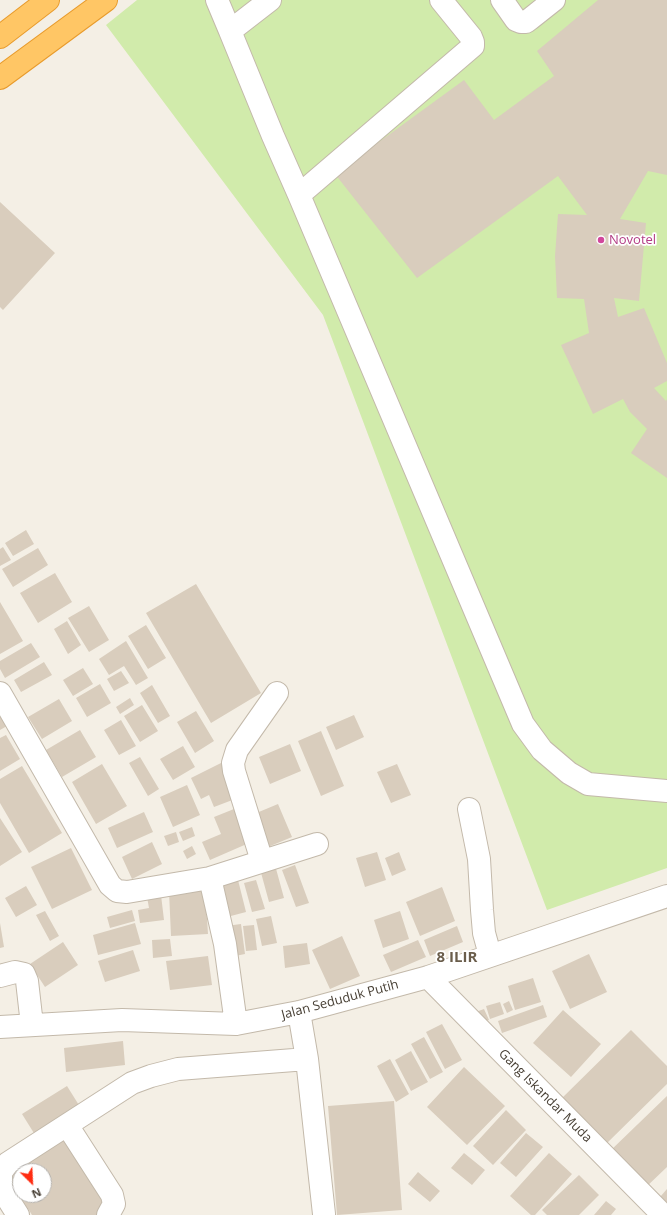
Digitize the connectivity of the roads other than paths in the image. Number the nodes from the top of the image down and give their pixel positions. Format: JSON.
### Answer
{"nodes":[{"id":1,"x":48,"y":0,"type":"edge"},
{"id":2,"x":106,"y":0,"type":"edge"},
{"id":3,"x":217,"y":0,"type":"edge"},
{"id":4,"x":270,"y":0,"type":"edge"},
{"id":5,"x":441,"y":0,"type":"edge"},
{"id":6,"x":502,"y":0,"type":"edge"},
{"id":7,"x":554,"y":0,"type":"edge"},
{"id":8,"x":230,"y":31,"type":"junction"},
{"id":9,"x":2,"y":34,"type":"edge"},
{"id":10,"x":28,"y":57,"type":"junction"},
{"id":11,"x":0,"y":78,"type":"edge"},
{"id":12,"x":0,"y":90,"type":"edge"},
{"id":13,"x":299,"y":196,"type":"junction"},
{"id":14,"x":0,"y":693,"type":"edge"},
{"id":15,"x":277,"y":693,"type":"dead end"},
{"id":16,"x":667,"y":791,"type":"edge"},
{"id":17,"x":469,"y":809,"type":"dead end"},
{"id":18,"x":317,"y":844,"type":"dead end"},
{"id":19,"x":262,"y":861,"type":"junction"},
{"id":20,"x":210,"y":878,"type":"junction"},
{"id":21,"x":667,"y":896,"type":"edge"},
{"id":22,"x":490,"y":955,"type":"junction"},
{"id":23,"x":0,"y":976,"type":"edge"},
{"id":24,"x":428,"y":977,"type":"junction"},
{"id":25,"x":299,"y":1012,"type":"junction"},
{"id":26,"x":236,"y":1024,"type":"junction"},
{"id":27,"x":32,"y":1025,"type":"junction"},
{"id":28,"x":0,"y":1027,"type":"edge"},
{"id":29,"x":307,"y":1059,"type":"junction"},
{"id":30,"x":67,"y":1125,"type":"junction"},
{"id":31,"x":324,"y":1214,"type":"edge"},
{"id":32,"x":18,"y":1215,"type":"edge"},
{"id":33,"x":108,"y":1215,"type":"edge"},
{"id":34,"x":663,"y":1215,"type":"edge"}],
"edges":[{"from":1,"to":9,"type":"highway"},
{"from":2,"to":10,"type":"highway"},
{"from":3,"to":8,"type":"street"},
{"from":4,"to":8,"type":"street"},
{"from":5,"to":13,"type":"street"},
{"from":6,"to":7,"type":"street"},
{"from":8,"to":13,"type":"street"},
{"from":10,"to":11,"type":"highway"},
{"from":10,"to":12,"type":"highway"},
{"from":13,"to":16,"type":"street"},
{"from":14,"to":20,"type":"street"},
{"from":15,"to":19,"type":"street"},
{"from":17,"to":22,"type":"street"},
{"from":18,"to":19,"type":"street"},
{"from":19,"to":20,"type":"street"},
{"from":20,"to":26,"type":"street"},
{"from":21,"to":22,"type":"street","name":"Jalan Seduduk Putih"},
{"from":22,"to":24,"type":"street","name":"Jalan Seduduk Putih"},
{"from":23,"to":27,"type":"street"},
{"from":24,"to":25,"type":"street","name":"Jalan Seduduk Putih"},
{"from":24,"to":34,"type":"street","name":"Gang Iskandar Muda"},
{"from":25,"to":26,"type":"street","name":"Jalan Seduduk Putih"},
{"from":25,"to":29,"type":"street"},
{"from":26,"to":27,"type":"street","name":"Jalan Seduduk Putih"},
{"from":27,"to":28,"type":"street","name":"Jalan Seduduk Putih"},
{"from":29,"to":30,"type":"street"},
{"from":29,"to":31,"type":"street"},
{"from":30,"to":32,"type":"street"},
{"from":30,"to":33,"type":"street"}]}
